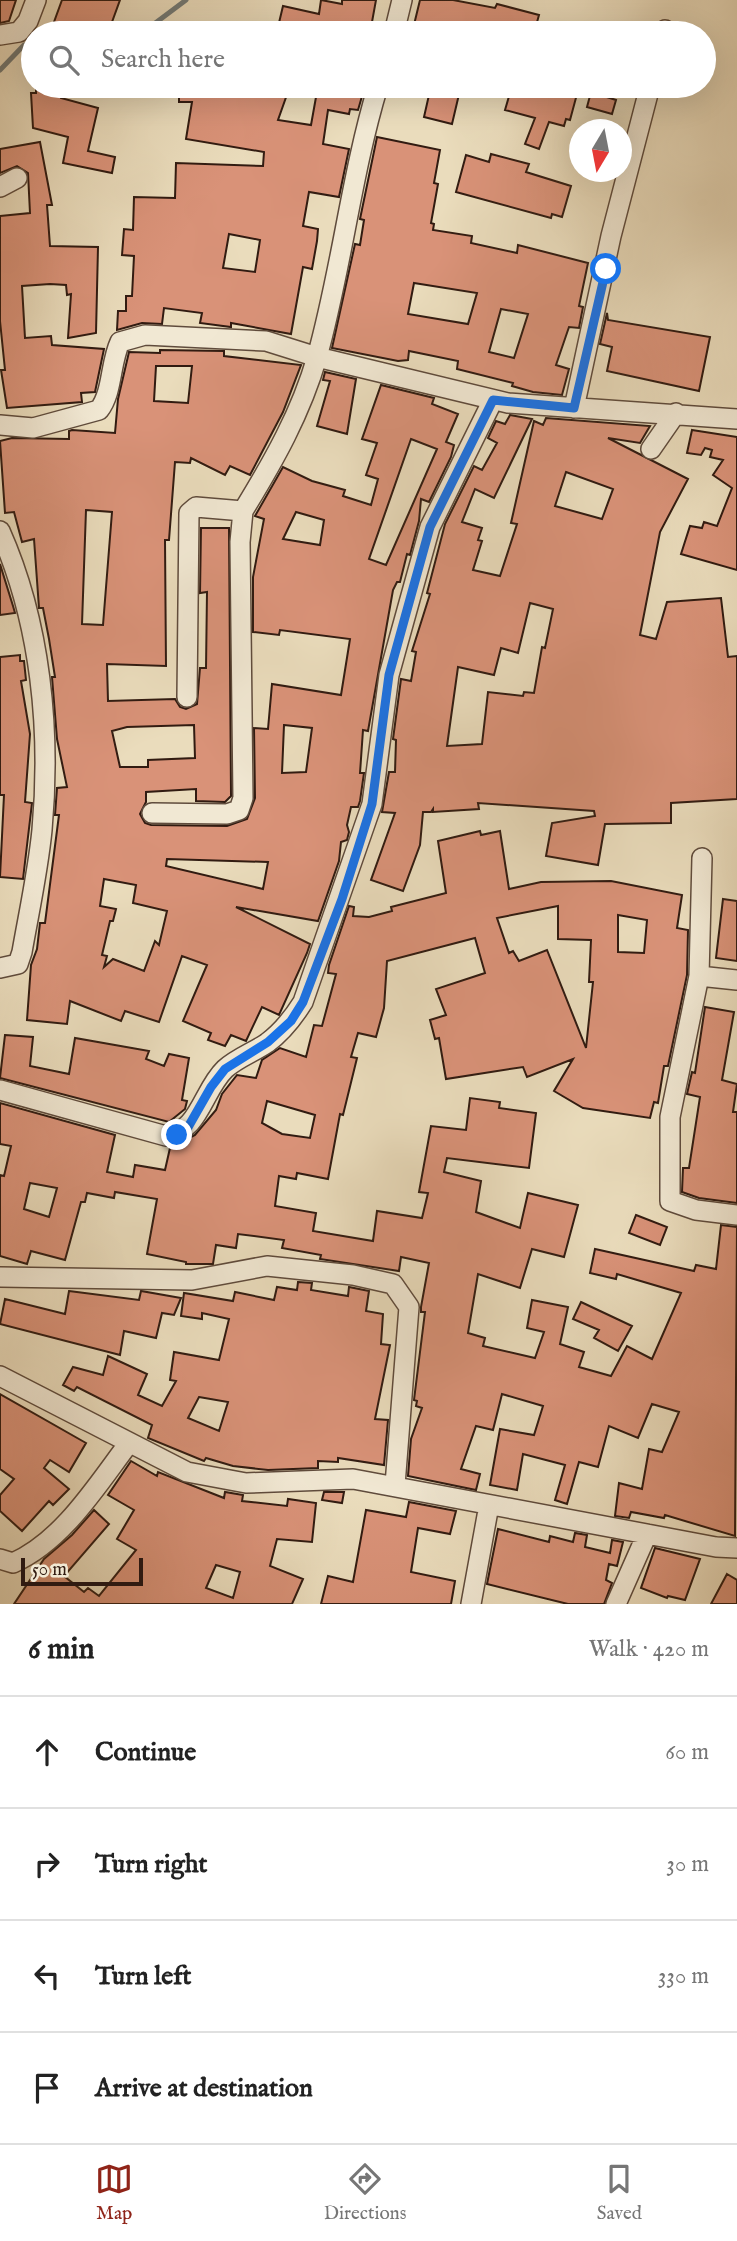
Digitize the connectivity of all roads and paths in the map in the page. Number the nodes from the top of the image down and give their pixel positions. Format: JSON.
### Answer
{"nodes":[{"id":1,"x":36,"y":0,"type":"edge"},
{"id":2,"x":402,"y":0,"type":"edge"},
{"id":3,"x":27,"y":21,"type":"edge"},
{"id":4,"x":397,"y":21,"type":"edge"},
{"id":5,"x":21,"y":29,"type":"edge"},
{"id":6,"x":0,"y":35,"type":"edge"},
{"id":7,"x":374,"y":98,"type":"edge"},
{"id":8,"x":647,"y":98,"type":"edge"},
{"id":9,"x":317,"y":357,"type":"junction"},
{"id":10,"x":493,"y":400,"type":"junction"},
{"id":11,"x":574,"y":408,"type":"junction"},
{"id":12,"x":676,"y":413,"type":"junction"},
{"id":13,"x":737,"y":419,"type":"edge"},
{"id":14,"x":0,"y":425,"type":"edge"},
{"id":15,"x":651,"y":449,"type":"dead end"},
{"id":16,"x":243,"y":511,"type":"junction"},
{"id":17,"x":0,"y":531,"type":"edge"},
{"id":18,"x":187,"y":697,"type":"dead end"},
{"id":19,"x":152,"y":813,"type":"dead end"},
{"id":20,"x":702,"y":858,"type":"dead end"},
{"id":21,"x":0,"y":968,"type":"edge"},
{"id":22,"x":699,"y":976,"type":"junction"},
{"id":23,"x":737,"y":980,"type":"edge"},
{"id":24,"x":0,"y":1090,"type":"edge"},
{"id":25,"x":737,"y":1215,"type":"edge"},
{"id":26,"x":1,"y":1280,"type":"edge"},
{"id":27,"x":0,"y":1376,"type":"edge"},
{"id":28,"x":129,"y":1443,"type":"junction"},
{"id":29,"x":395,"y":1486,"type":"junction"},
{"id":30,"x":489,"y":1505,"type":"junction"},
{"id":31,"x":647,"y":1534,"type":"junction"},
{"id":32,"x":737,"y":1548,"type":"edge"},
{"id":33,"x":0,"y":1559,"type":"edge"},
{"id":34,"x":471,"y":1604,"type":"edge"},
{"id":35,"x":616,"y":1604,"type":"edge"}],
"edges":[{"from":1,"to":3,"type":"street"},
{"from":2,"to":4,"type":"street"},
{"from":5,"to":6,"type":"street"},
{"from":7,"to":9,"type":"street"},
{"from":8,"to":11,"type":"street"},
{"from":9,"to":10,"type":"street"},
{"from":9,"to":14,"type":"street"},
{"from":9,"to":16,"type":"street"},
{"from":10,"to":11,"type":"street"},
{"from":10,"to":24,"type":"street"},
{"from":11,"to":12,"type":"street"},
{"from":12,"to":13,"type":"street"},
{"from":12,"to":15,"type":"street"},
{"from":16,"to":18,"type":"street"},
{"from":16,"to":19,"type":"street"},
{"from":17,"to":21,"type":"street"},
{"from":20,"to":22,"type":"street"},
{"from":22,"to":23,"type":"street"},
{"from":22,"to":25,"type":"street"},
{"from":26,"to":29,"type":"street"},
{"from":27,"to":28,"type":"street"},
{"from":28,"to":29,"type":"street"},
{"from":28,"to":33,"type":"street"},
{"from":29,"to":30,"type":"street"},
{"from":30,"to":31,"type":"street"},
{"from":30,"to":34,"type":"street"},
{"from":31,"to":32,"type":"street"},
{"from":31,"to":35,"type":"street"}]}
